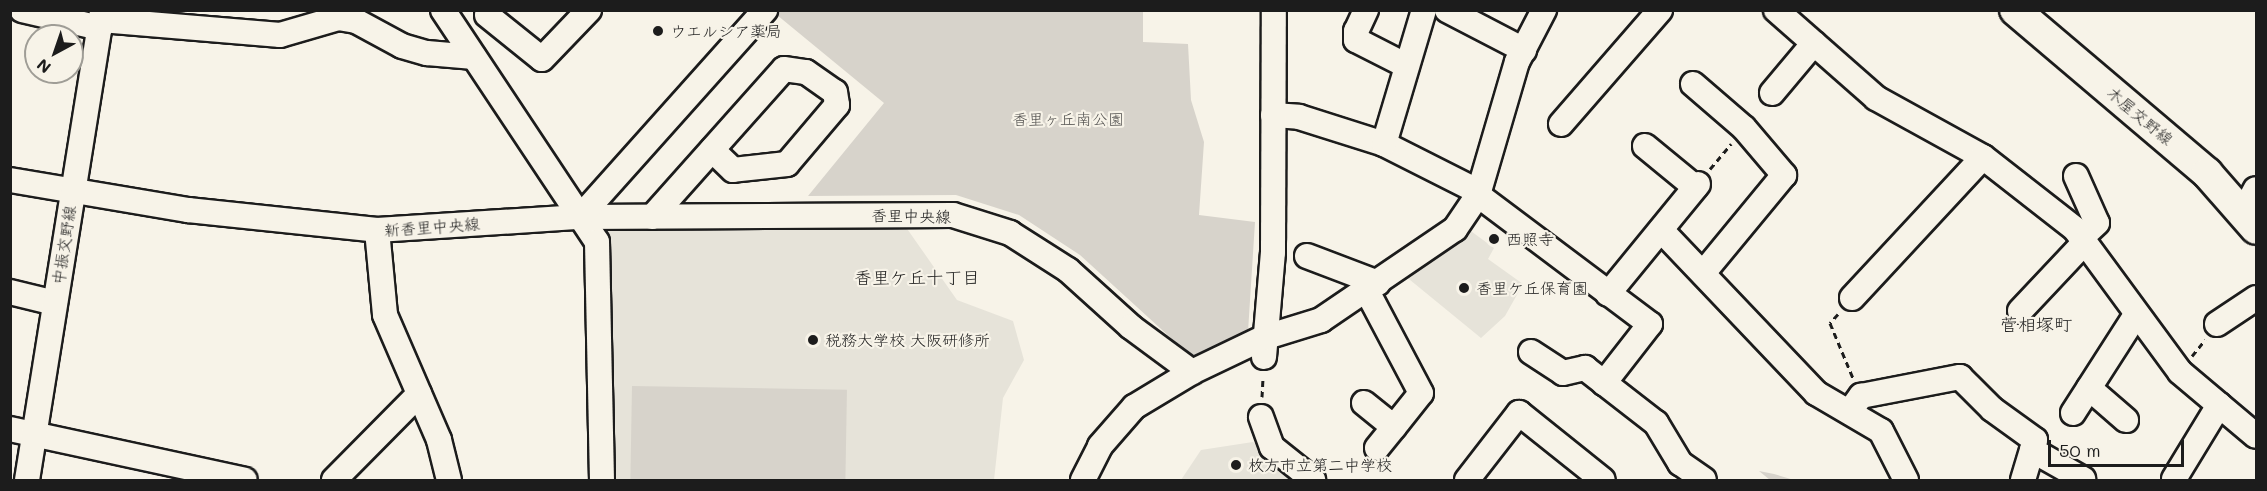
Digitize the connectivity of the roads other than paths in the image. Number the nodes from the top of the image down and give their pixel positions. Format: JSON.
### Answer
{"nodes":[{"id":1,"x":22,"y":10,"type":"edge"},
{"id":2,"x":443,"y":10,"type":"edge"},
{"id":3,"x":589,"y":10,"type":"edge"},
{"id":4,"x":765,"y":10,"type":"edge"},
{"id":5,"x":1274,"y":10,"type":"edge"},
{"id":6,"x":1366,"y":10,"type":"edge"},
{"id":7,"x":1424,"y":10,"type":"edge"},
{"id":8,"x":1447,"y":10,"type":"edge"},
{"id":9,"x":1545,"y":10,"type":"edge"},
{"id":10,"x":1660,"y":10,"type":"edge"},
{"id":11,"x":1776,"y":10,"type":"edge"},
{"id":12,"x":2015,"y":10,"type":"edge"},
{"id":13,"x":489,"y":13,"type":"edge"},
{"id":14,"x":101,"y":19,"type":"edge"},
{"id":15,"x":1814,"y":43,"type":"junction"},
{"id":16,"x":470,"y":50,"type":"junction"},
{"id":17,"x":1524,"y":50,"type":"junction"},
{"id":18,"x":1407,"y":66,"type":"junction"},
{"id":19,"x":1693,"y":84,"type":"dead end"},
{"id":20,"x":1772,"y":93,"type":"dead end"},
{"id":21,"x":1273,"y":115,"type":"junction"},
{"id":22,"x":1561,"y":124,"type":"dead end"},
{"id":23,"x":1384,"y":144,"type":"junction"},
{"id":24,"x":1645,"y":146,"type":"dead end"},
{"id":25,"x":712,"y":150,"type":"junction"},
{"id":26,"x":1983,"y":157,"type":"junction"},
{"id":27,"x":2076,"y":176,"type":"dead end"},
{"id":28,"x":10,"y":180,"type":"edge"},
{"id":29,"x":73,"y":189,"type":"junction"},
{"id":30,"x":1479,"y":194,"type":"junction"},
{"id":31,"x":2252,"y":210,"type":"edge"},
{"id":32,"x":652,"y":217,"type":"junction"},
{"id":33,"x":580,"y":218,"type":"junction"},
{"id":34,"x":377,"y":230,"type":"junction"},
{"id":35,"x":1661,"y":230,"type":"junction"},
{"id":36,"x":2082,"y":240,"type":"junction"},
{"id":37,"x":1307,"y":256,"type":"dead end"},
{"id":38,"x":1704,"y":272,"type":"junction"},
{"id":39,"x":1372,"y":287,"type":"junction"},
{"id":40,"x":10,"y":292,"type":"edge"},
{"id":41,"x":1608,"y":294,"type":"junction"},
{"id":42,"x":1852,"y":298,"type":"road end"},
{"id":43,"x":2256,"y":298,"type":"edge"},
{"id":44,"x":55,"y":303,"type":"junction"},
{"id":45,"x":2020,"y":311,"type":"dead end"},
{"id":46,"x":2136,"y":315,"type":"junction"},
{"id":47,"x":2217,"y":324,"type":"road end"},
{"id":48,"x":1263,"y":347,"type":"junction"},
{"id":49,"x":1531,"y":352,"type":"dead end"},
{"id":50,"x":1192,"y":372,"type":"junction"},
{"id":51,"x":1604,"y":383,"type":"junction"},
{"id":52,"x":2089,"y":388,"type":"junction"},
{"id":53,"x":419,"y":394,"type":"junction"},
{"id":54,"x":1364,"y":403,"type":"dead end"},
{"id":55,"x":1856,"y":404,"type":"junction"},
{"id":56,"x":2219,"y":405,"type":"junction"},
{"id":57,"x":2073,"y":413,"type":"dead end"},
{"id":58,"x":1261,"y":417,"type":"road end"},
{"id":59,"x":2126,"y":420,"type":"dead end"},
{"id":60,"x":1394,"y":427,"type":"junction"},
{"id":61,"x":10,"y":429,"type":"edge"},
{"id":62,"x":35,"y":434,"type":"junction"},
{"id":63,"x":2256,"y":436,"type":"edge"},
{"id":64,"x":1377,"y":448,"type":"dead end"},
{"id":65,"x":2032,"y":450,"type":"junction"},
{"id":66,"x":2083,"y":479,"type":"dead end"},
{"id":67,"x":2174,"y":479,"type":"dead end"},
{"id":68,"x":27,"y":480,"type":"edge"},
{"id":69,"x":245,"y":480,"type":"edge"},
{"id":70,"x":334,"y":480,"type":"edge"},
{"id":71,"x":449,"y":480,"type":"edge"},
{"id":72,"x":602,"y":480,"type":"edge"},
{"id":73,"x":1083,"y":480,"type":"edge"},
{"id":74,"x":1313,"y":480,"type":"edge"},
{"id":75,"x":1467,"y":480,"type":"edge"},
{"id":76,"x":1603,"y":480,"type":"edge"},
{"id":77,"x":1704,"y":480,"type":"edge"},
{"id":78,"x":1906,"y":480,"type":"edge"},
{"id":79,"x":2023,"y":480,"type":"edge"}],
"edges":[{"from":1,"to":14,"type":"street"},
{"from":2,"to":16,"type":"street"},
{"from":3,"to":13,"type":"street"},
{"from":4,"to":33,"type":"street"},
{"from":5,"to":21,"type":"street"},
{"from":6,"to":18,"type":"street"},
{"from":7,"to":18,"type":"street"},
{"from":8,"to":17,"type":"street"},
{"from":9,"to":17,"type":"street"},
{"from":10,"to":22,"type":"street"},
{"from":11,"to":15,"type":"street"},
{"from":12,"to":31,"type":"main road","name":"木屋交野線"},
{"from":13,"to":16,"type":"street"},
{"from":14,"to":16,"type":"street"},
{"from":14,"to":29,"type":"street","name":"中振交野線"},
{"from":15,"to":20,"type":"street"},
{"from":15,"to":26,"type":"street"},
{"from":16,"to":33,"type":"street"},
{"from":17,"to":30,"type":"street"},
{"from":18,"to":23,"type":"street"},
{"from":19,"to":38,"type":"street"},
{"from":21,"to":23,"type":"street"},
{"from":21,"to":48,"type":"street"},
{"from":23,"to":30,"type":"street"},
{"from":24,"to":35,"type":"street"},
{"from":25,"to":25,"type":"street"},
{"from":25,"to":32,"type":"street"},
{"from":26,"to":36,"type":"street"},
{"from":26,"to":42,"type":"street"},
{"from":27,"to":36,"type":"street"},
{"from":28,"to":29,"type":"street","name":"新香里中央線"},
{"from":29,"to":34,"type":"street","name":"新香里中央線"},
{"from":29,"to":44,"type":"street","name":"中振交野線"},
{"from":30,"to":39,"type":"street"},
{"from":30,"to":41,"type":"street"},
{"from":32,"to":33,"type":"street","name":"香里中央線"},
{"from":32,"to":50,"type":"street","name":"香里中央線"},
{"from":33,"to":34,"type":"street","name":"新香里中央線"},
{"from":33,"to":72,"type":"street"},
{"from":34,"to":53,"type":"street"},
{"from":35,"to":38,"type":"street"},
{"from":35,"to":41,"type":"street"},
{"from":36,"to":45,"type":"street"},
{"from":36,"to":46,"type":"street"},
{"from":37,"to":39,"type":"street"},
{"from":38,"to":55,"type":"street"},
{"from":39,"to":48,"type":"street"},
{"from":39,"to":60,"type":"street"},
{"from":40,"to":44,"type":"street"},
{"from":41,"to":51,"type":"street"},
{"from":43,"to":47,"type":"street"},
{"from":44,"to":62,"type":"street","name":"中振交野線"},
{"from":46,"to":52,"type":"street"},
{"from":46,"to":56,"type":"street"},
{"from":48,"to":50,"type":"street"},
{"from":49,"to":51,"type":"street"},
{"from":50,"to":73,"type":"street"},
{"from":51,"to":77,"type":"street"},
{"from":52,"to":57,"type":"street"},
{"from":52,"to":59,"type":"street"},
{"from":53,"to":70,"type":"street"},
{"from":53,"to":71,"type":"street"},
{"from":54,"to":60,"type":"street"},
{"from":55,"to":65,"type":"street"},
{"from":55,"to":78,"type":"street"},
{"from":56,"to":63,"type":"street"},
{"from":56,"to":67,"type":"street"},
{"from":58,"to":74,"type":"street"},
{"from":60,"to":64,"type":"street"},
{"from":61,"to":62,"type":"street"},
{"from":62,"to":68,"type":"street","name":"中振交野線"},
{"from":62,"to":69,"type":"street"},
{"from":65,"to":66,"type":"street"},
{"from":65,"to":79,"type":"street"},
{"from":75,"to":76,"type":"street"}]}
